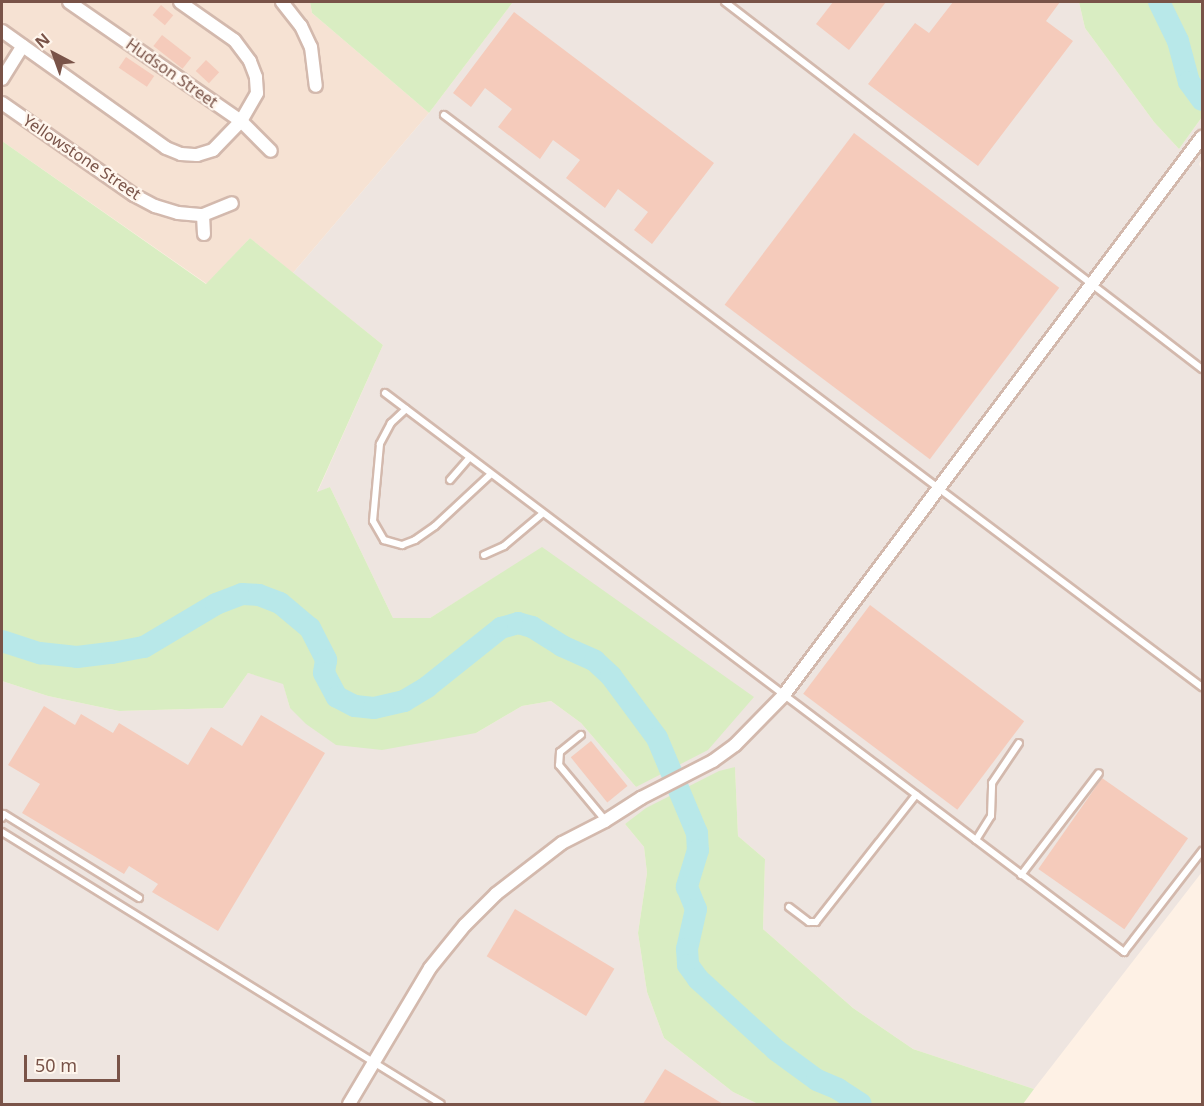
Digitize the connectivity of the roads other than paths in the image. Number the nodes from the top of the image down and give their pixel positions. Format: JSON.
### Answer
{"nodes":[{"id":1,"x":69,"y":2,"type":"edge"},
{"id":2,"x":180,"y":2,"type":"edge"},
{"id":3,"x":282,"y":2,"type":"edge"},
{"id":4,"x":725,"y":2,"type":"edge"},
{"id":5,"x":2,"y":31,"type":"edge"},
{"id":6,"x":22,"y":46,"type":"junction"},
{"id":7,"x":2,"y":80,"type":"edge"},
{"id":8,"x":315,"y":86,"type":"dead end"},
{"id":9,"x":2,"y":103,"type":"edge"},
{"id":10,"x":444,"y":115,"type":"dead end"},
{"id":11,"x":241,"y":121,"type":"junction"},
{"id":12,"x":1203,"y":137,"type":"edge"},
{"id":13,"x":271,"y":152,"type":"dead end"},
{"id":14,"x":232,"y":203,"type":"dead end"},
{"id":15,"x":203,"y":215,"type":"junction"},
{"id":16,"x":204,"y":234,"type":"dead end"},
{"id":17,"x":1090,"y":285,"type":"junction"},
{"id":18,"x":1203,"y":369,"type":"edge"},
{"id":19,"x":385,"y":393,"type":"dead end"},
{"id":20,"x":406,"y":409,"type":"junction"},
{"id":21,"x":469,"y":458,"type":"junction"},
{"id":22,"x":491,"y":474,"type":"junction"},
{"id":23,"x":450,"y":480,"type":"dead end"},
{"id":24,"x":937,"y":488,"type":"junction"},
{"id":25,"x":542,"y":514,"type":"junction"},
{"id":26,"x":484,"y":555,"type":"dead end"},
{"id":27,"x":1203,"y":687,"type":"edge"},
{"id":28,"x":783,"y":696,"type":"junction"},
{"id":29,"x":581,"y":735,"type":"dead end"},
{"id":30,"x":1020,"y":743,"type":"dead end"},
{"id":31,"x":1099,"y":773,"type":"dead end"},
{"id":32,"x":916,"y":795,"type":"junction"},
{"id":33,"x":2,"y":818,"type":"edge"},
{"id":34,"x":605,"y":821,"type":"junction"},
{"id":35,"x":2,"y":832,"type":"edge"},
{"id":36,"x":976,"y":840,"type":"junction"},
{"id":37,"x":1203,"y":851,"type":"edge"},
{"id":38,"x":1022,"y":875,"type":"junction"},
{"id":39,"x":140,"y":898,"type":"dead end"},
{"id":40,"x":789,"y":907,"type":"dead end"},
{"id":41,"x":374,"y":1063,"type":"junction"},
{"id":42,"x":349,"y":1104,"type":"edge"},
{"id":43,"x":441,"y":1104,"type":"edge"}],
"edges":[{"from":1,"to":11,"type":"street","name":"Hudson Street"},
{"from":2,"to":11,"type":"street"},
{"from":3,"to":8,"type":"street"},
{"from":4,"to":17,"type":"lane"},
{"from":5,"to":6,"type":"street"},
{"from":6,"to":7,"type":"street"},
{"from":6,"to":11,"type":"street"},
{"from":9,"to":15,"type":"street","name":"Yellowstone Street"},
{"from":10,"to":24,"type":"lane"},
{"from":11,"to":13,"type":"street","name":"Hudson Street"},
{"from":12,"to":17,"type":"street"},
{"from":14,"to":15,"type":"street","name":"Yellowstone Street"},
{"from":15,"to":16,"type":"street"},
{"from":17,"to":18,"type":"lane"},
{"from":17,"to":24,"type":"street"},
{"from":19,"to":20,"type":"lane"},
{"from":20,"to":21,"type":"lane"},
{"from":20,"to":22,"type":"lane"},
{"from":21,"to":22,"type":"lane"},
{"from":21,"to":23,"type":"lane"},
{"from":22,"to":25,"type":"lane"},
{"from":24,"to":27,"type":"lane"},
{"from":24,"to":28,"type":"street"},
{"from":25,"to":26,"type":"lane"},
{"from":25,"to":28,"type":"lane"},
{"from":28,"to":32,"type":"lane"},
{"from":28,"to":34,"type":"street"},
{"from":29,"to":34,"type":"lane"},
{"from":30,"to":36,"type":"lane"},
{"from":31,"to":38,"type":"lane"},
{"from":32,"to":36,"type":"lane"},
{"from":32,"to":40,"type":"lane"},
{"from":33,"to":39,"type":"lane"},
{"from":34,"to":41,"type":"street"},
{"from":35,"to":41,"type":"lane"},
{"from":36,"to":38,"type":"lane"},
{"from":37,"to":38,"type":"lane"},
{"from":41,"to":42,"type":"street"},
{"from":41,"to":43,"type":"lane"}]}
